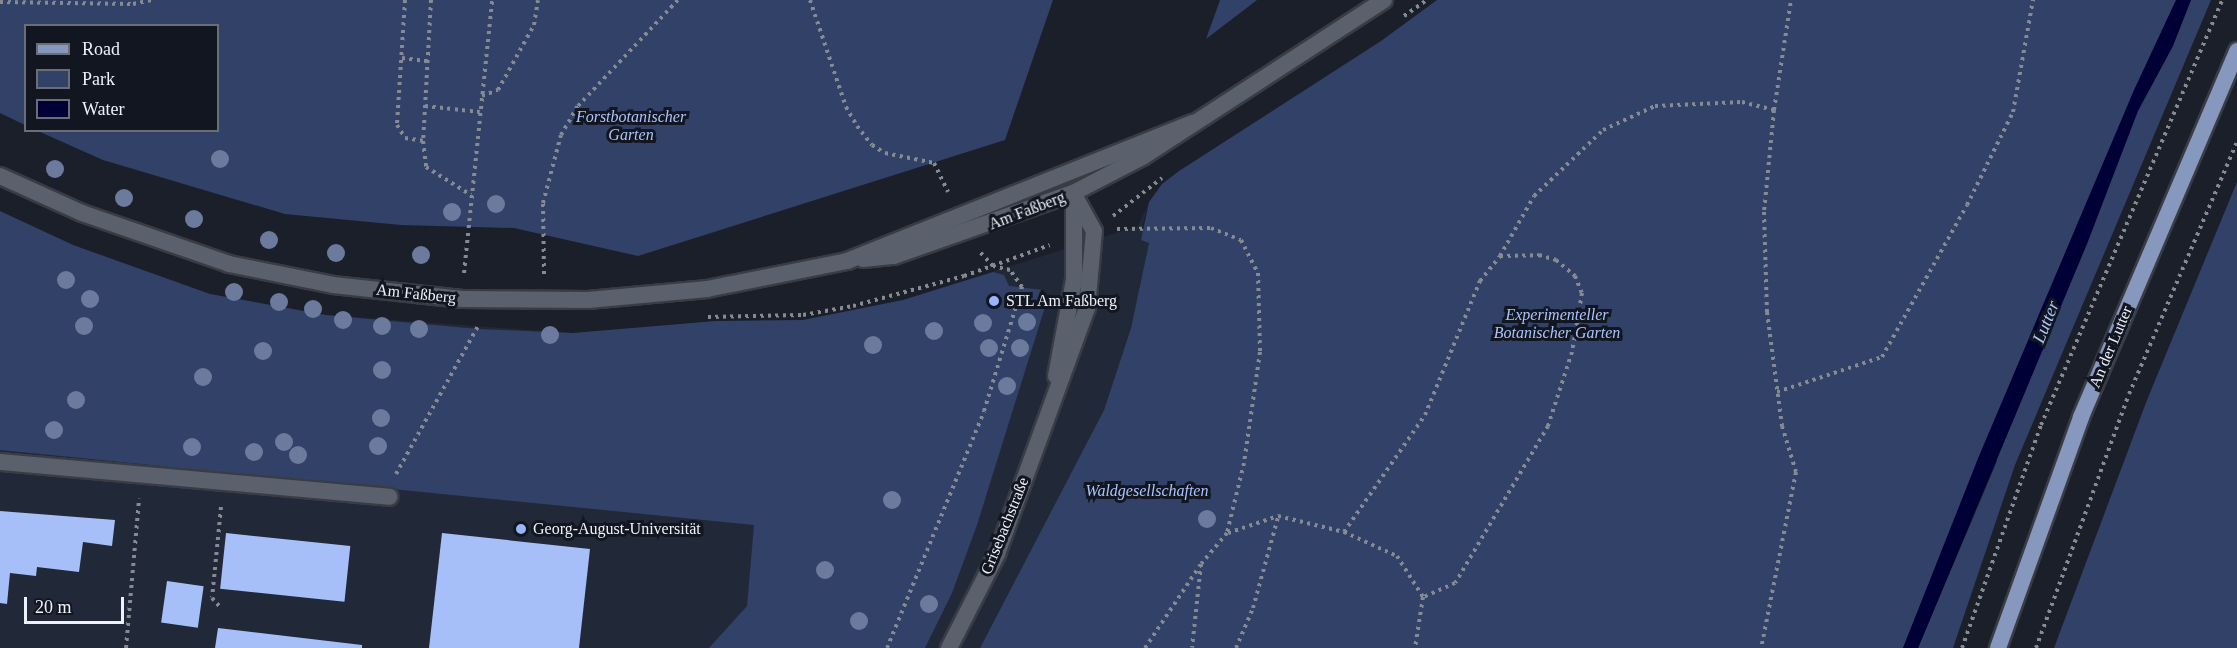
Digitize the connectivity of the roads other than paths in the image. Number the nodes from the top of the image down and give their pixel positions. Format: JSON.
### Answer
{"nodes":[{"id":1,"x":1384,"y":0,"type":"edge"},
{"id":2,"x":2237,"y":51,"type":"edge"},
{"id":3,"x":1192,"y":123,"type":"junction"},
{"id":4,"x":0,"y":176,"type":"edge"},
{"id":5,"x":1067,"y":176,"type":"junction"},
{"id":6,"x":1073,"y":193,"type":"junction"},
{"id":7,"x":847,"y":261,"type":"junction"},
{"id":8,"x":1053,"y":401,"type":"junction"},
{"id":9,"x":0,"y":462,"type":"edge"},
{"id":10,"x":390,"y":497,"type":"dead end"},
{"id":11,"x":950,"y":648,"type":"edge"},
{"id":12,"x":1998,"y":648,"type":"edge"}],
"edges":[{"from":1,"to":3,"type":"street","name":"Am Faßberg"},
{"from":2,"to":12,"type":"main road","name":"An der Lutter"},
{"from":3,"to":5,"type":"street","name":"Am Faßberg"},
{"from":3,"to":6,"type":"street","name":"Am Faßberg"},
{"from":4,"to":7,"type":"street","name":"Am Faßberg"},
{"from":5,"to":6,"type":"street"},
{"from":5,"to":7,"type":"street","name":"Am Faßberg"},
{"from":6,"to":7,"type":"street","name":"Am Faßberg"},
{"from":6,"to":8,"type":"street","name":"Grisebachstraße"},
{"from":6,"to":8,"type":"street","name":"Grisebachstraße"},
{"from":8,"to":11,"type":"street","name":"Grisebachstraße"},
{"from":9,"to":10,"type":"street"}]}
